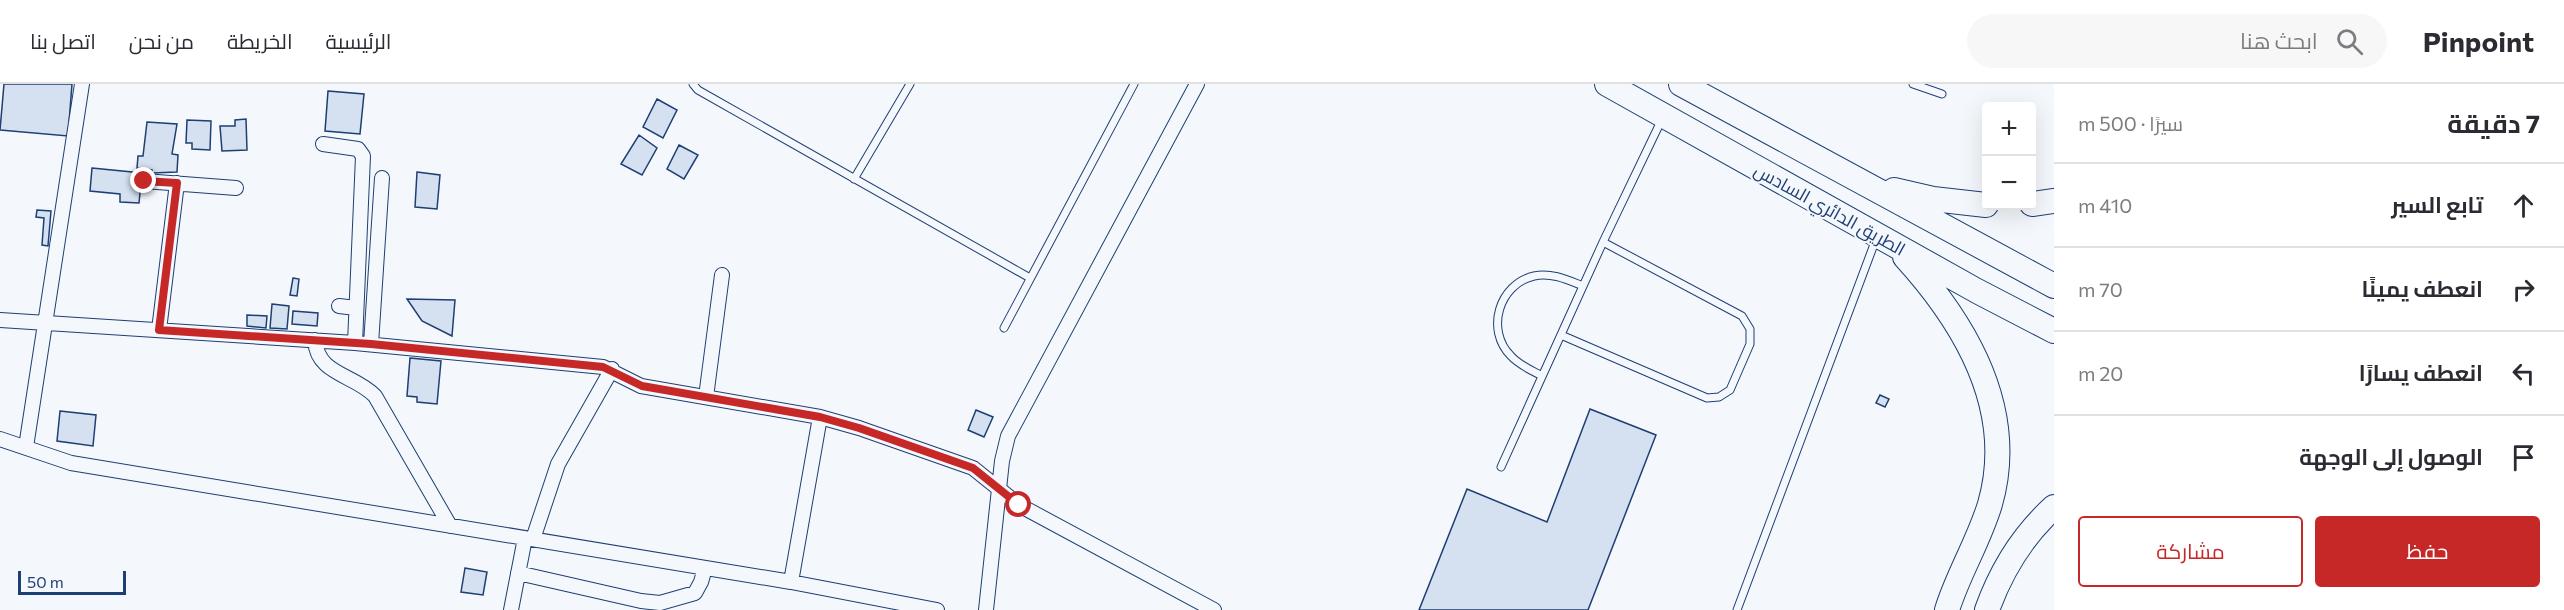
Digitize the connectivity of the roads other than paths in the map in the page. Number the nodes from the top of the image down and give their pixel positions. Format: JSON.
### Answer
{"nodes":[{"id":1,"x":82,"y":84,"type":"edge"},
{"id":2,"x":693,"y":84,"type":"edge"},
{"id":3,"x":910,"y":84,"type":"edge"},
{"id":4,"x":1134,"y":84,"type":"edge"},
{"id":5,"x":1197,"y":84,"type":"edge"},
{"id":6,"x":1607,"y":84,"type":"edge"},
{"id":7,"x":1913,"y":84,"type":"edge"},
{"id":8,"x":1685,"y":85,"type":"edge"},
{"id":9,"x":1942,"y":94,"type":"dead end"},
{"id":10,"x":1663,"y":117,"type":"junction"},
{"id":11,"x":323,"y":144,"type":"dead end"},
{"id":12,"x":382,"y":178,"type":"dead end"},
{"id":13,"x":854,"y":178,"type":"junction"},
{"id":14,"x":1858,"y":179,"type":"junction"},
{"id":15,"x":144,"y":181,"type":"dead end"},
{"id":16,"x":177,"y":183,"type":"junction"},
{"id":17,"x":236,"y":188,"type":"dead end"},
{"id":18,"x":2054,"y":201,"type":"edge"},
{"id":19,"x":2036,"y":203,"type":"edge"},
{"id":20,"x":1982,"y":204,"type":"edge"},
{"id":21,"x":1878,"y":234,"type":"junction"},
{"id":22,"x":1603,"y":243,"type":"junction"},
{"id":23,"x":722,"y":275,"type":"dead end"},
{"id":24,"x":1030,"y":278,"type":"junction"},
{"id":25,"x":1583,"y":286,"type":"junction"},
{"id":26,"x":2054,"y":286,"type":"edge"},
{"id":27,"x":339,"y":306,"type":"dead end"},
{"id":28,"x":356,"y":308,"type":"junction"},
{"id":29,"x":0,"y":320,"type":"edge"},
{"id":30,"x":46,"y":323,"type":"junction"},
{"id":31,"x":1004,"y":328,"type":"dead end"},
{"id":32,"x":159,"y":330,"type":"junction"},
{"id":33,"x":2054,"y":331,"type":"edge"},
{"id":34,"x":1561,"y":335,"type":"junction"},
{"id":35,"x":315,"y":340,"type":"junction"},
{"id":36,"x":355,"y":343,"type":"junction"},
{"id":37,"x":371,"y":344,"type":"junction"},
{"id":38,"x":612,"y":369,"type":"junction"},
{"id":39,"x":1542,"y":376,"type":"junction"},
{"id":40,"x":706,"y":398,"type":"junction"},
{"id":41,"x":820,"y":417,"type":"junction"},
{"id":42,"x":0,"y":440,"type":"edge"},
{"id":43,"x":26,"y":447,"type":"junction"},
{"id":44,"x":1501,"y":467,"type":"dead end"},
{"id":45,"x":999,"y":489,"type":"junction"},
{"id":46,"x":2054,"y":507,"type":"edge"},
{"id":47,"x":450,"y":526,"type":"junction"},
{"id":48,"x":529,"y":539,"type":"junction"},
{"id":49,"x":705,"y":568,"type":"junction"},
{"id":50,"x":518,"y":573,"type":"junction"},
{"id":51,"x":790,"y":582,"type":"junction"},
{"id":52,"x":511,"y":610,"type":"edge"},
{"id":53,"x":937,"y":610,"type":"edge"},
{"id":54,"x":986,"y":610,"type":"edge"},
{"id":55,"x":1214,"y":610,"type":"edge"},
{"id":56,"x":1737,"y":610,"type":"edge"},
{"id":57,"x":1947,"y":610,"type":"edge"},
{"id":58,"x":1987,"y":610,"type":"edge"}],
"edges":[{"from":1,"to":30,"type":"street"},
{"from":2,"to":13,"type":"lane"},
{"from":3,"to":13,"type":"lane"},
{"from":4,"to":24,"type":"lane"},
{"from":5,"to":45,"type":"street"},
{"from":6,"to":10,"type":"highway","name":"الطريق الدائري السادس"},
{"from":7,"to":9,"type":"lane"},
{"from":8,"to":14,"type":"highway"},
{"from":10,"to":21,"type":"highway","name":"الطريق الدائري السادس"},
{"from":10,"to":22,"type":"lane"},
{"from":11,"to":28,"type":"street"},
{"from":12,"to":37,"type":"street"},
{"from":13,"to":24,"type":"lane"},
{"from":14,"to":20,"type":"highway"},
{"from":14,"to":26,"type":"highway"},
{"from":15,"to":16,"type":"street"},
{"from":16,"to":17,"type":"street"},
{"from":16,"to":32,"type":"street"},
{"from":18,"to":19,"type":"highway"},
{"from":21,"to":33,"type":"highway","name":"الطريق الدائري السادس"},
{"from":21,"to":56,"type":"lane"},
{"from":21,"to":57,"type":"highway"},
{"from":22,"to":25,"type":"lane"},
{"from":22,"to":34,"type":"lane"},
{"from":23,"to":40,"type":"street"},
{"from":24,"to":31,"type":"lane"},
{"from":25,"to":34,"type":"lane"},
{"from":25,"to":39,"type":"lane"},
{"from":27,"to":28,"type":"street"},
{"from":28,"to":36,"type":"street"},
{"from":29,"to":30,"type":"street"},
{"from":30,"to":32,"type":"street"},
{"from":30,"to":43,"type":"street"},
{"from":32,"to":35,"type":"street"},
{"from":34,"to":39,"type":"lane"},
{"from":35,"to":36,"type":"street"},
{"from":35,"to":47,"type":"street"},
{"from":36,"to":37,"type":"street"},
{"from":37,"to":38,"type":"street"},
{"from":38,"to":40,"type":"street"},
{"from":38,"to":48,"type":"street"},
{"from":39,"to":44,"type":"lane"},
{"from":40,"to":41,"type":"street"},
{"from":41,"to":45,"type":"street"},
{"from":41,"to":51,"type":"street"},
{"from":42,"to":43,"type":"street"},
{"from":43,"to":47,"type":"street"},
{"from":45,"to":54,"type":"street"},
{"from":45,"to":55,"type":"street"},
{"from":46,"to":58,"type":"highway"},
{"from":47,"to":48,"type":"street"},
{"from":48,"to":49,"type":"street"},
{"from":48,"to":50,"type":"street"},
{"from":49,"to":50,"type":"street"},
{"from":49,"to":51,"type":"street"},
{"from":50,"to":52,"type":"street"},
{"from":51,"to":53,"type":"street"}]}
